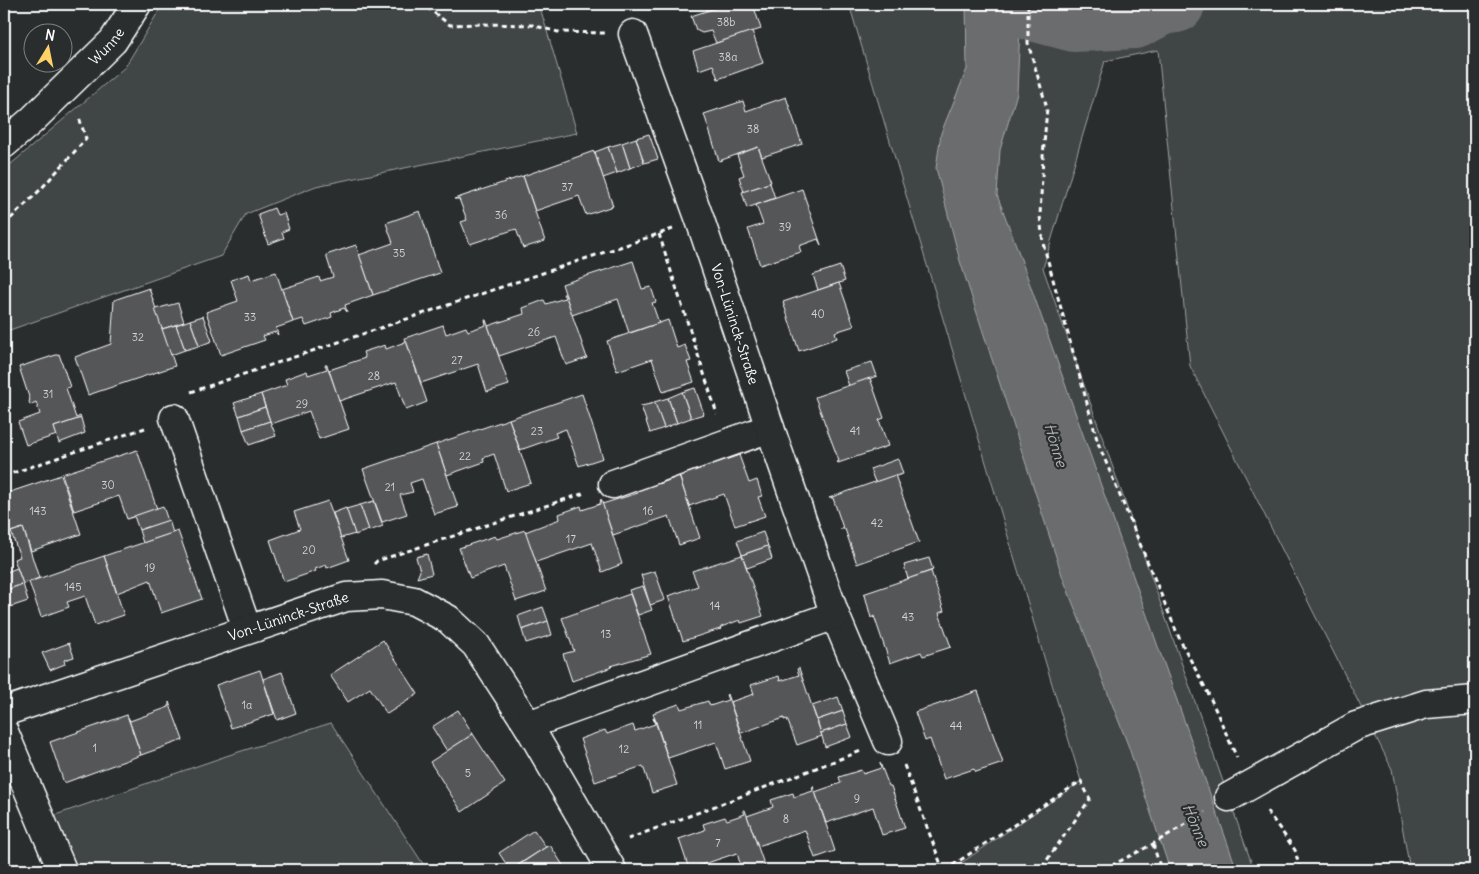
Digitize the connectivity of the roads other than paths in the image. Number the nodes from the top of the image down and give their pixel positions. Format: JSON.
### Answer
{"nodes":[{"id":1,"x":137,"y":4,"type":"edge"},
{"id":2,"x":633,"y":34,"type":"road end"},
{"id":3,"x":4,"y":144,"type":"edge"},
{"id":4,"x":174,"y":418,"type":"road end"},
{"id":5,"x":770,"y":428,"type":"junction"},
{"id":6,"x":613,"y":484,"type":"road end"},
{"id":7,"x":835,"y":615,"type":"junction"},
{"id":8,"x":247,"y":629,"type":"junction"},
{"id":9,"x":1475,"y":700,"type":"edge"},
{"id":10,"x":4,"y":712,"type":"edge"},
{"id":11,"x":528,"y":725,"type":"junction"},
{"id":12,"x":4,"y":732,"type":"edge"},
{"id":13,"x":888,"y":741,"type":"road end"},
{"id":14,"x":1239,"y":791,"type":"road end"},
{"id":15,"x":606,"y":860,"type":"edge"},
{"id":16,"x":62,"y":870,"type":"edge"}],
"edges":[{"from":1,"to":3,"type":"street","name":"Wunne"},
{"from":2,"to":5,"type":"street","name":"Von-Lüninck-Straße"},
{"from":4,"to":8,"type":"street"},
{"from":5,"to":6,"type":"street"},
{"from":5,"to":7,"type":"street","name":"Von-Lüninck-Straße"},
{"from":7,"to":11,"type":"street"},
{"from":7,"to":13,"type":"street","name":"Von-Lüninck-Straße"},
{"from":8,"to":10,"type":"street","name":"Von-Lüninck-Straße"},
{"from":8,"to":11,"type":"street","name":"Von-Lüninck-Straße"},
{"from":9,"to":14,"type":"street"},
{"from":11,"to":15,"type":"street","name":"Von-Lüninck-Straße"},
{"from":12,"to":16,"type":"street"}]}
